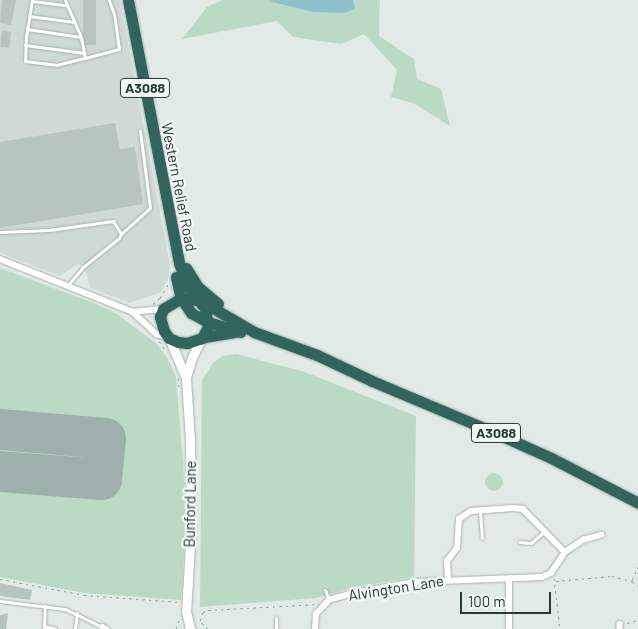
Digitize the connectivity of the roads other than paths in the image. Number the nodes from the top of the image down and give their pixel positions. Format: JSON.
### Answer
{"nodes":[{"id":1,"x":32,"y":0,"type":"edge"},
{"id":2,"x":65,"y":0,"type":"edge"},
{"id":3,"x":109,"y":0,"type":"edge"},
{"id":4,"x":128,"y":0,"type":"edge"},
{"id":5,"x":67,"y":5,"type":"junction"},
{"id":6,"x":29,"y":16,"type":"junction"},
{"id":7,"x":74,"y":22,"type":"junction"},
{"id":8,"x":27,"y":29,"type":"junction"},
{"id":9,"x":81,"y":37,"type":"junction"},
{"id":10,"x":25,"y":45,"type":"junction"},
{"id":11,"x":84,"y":53,"type":"junction"},
{"id":12,"x":85,"y":58,"type":"junction"},
{"id":13,"x":140,"y":132,"type":"dead end"},
{"id":14,"x":0,"y":232,"type":"edge"},
{"id":15,"x":121,"y":234,"type":"junction"},
{"id":16,"x":176,"y":247,"type":"junction"},
{"id":17,"x":0,"y":259,"type":"edge"},
{"id":18,"x":179,"y":263,"type":"junction"},
{"id":19,"x":176,"y":277,"type":"junction"},
{"id":20,"x":68,"y":285,"type":"junction"},
{"id":21,"x":181,"y":298,"type":"junction"},
{"id":22,"x":200,"y":301,"type":"junction"},
{"id":23,"x":164,"y":308,"type":"junction"},
{"id":24,"x":133,"y":312,"type":"junction"},
{"id":25,"x":208,"y":322,"type":"junction"},
{"id":26,"x":240,"y":332,"type":"junction"},
{"id":27,"x":254,"y":332,"type":"junction"},
{"id":28,"x":169,"y":338,"type":"junction"},
{"id":29,"x":203,"y":338,"type":"junction"},
{"id":30,"x":272,"y":338,"type":"junction"},
{"id":31,"x":186,"y":378,"type":"junction"},
{"id":32,"x":638,"y":503,"type":"edge"},
{"id":33,"x":480,"y":510,"type":"junction"},
{"id":34,"x":545,"y":531,"type":"junction"},
{"id":35,"x":601,"y":535,"type":"dead end"},
{"id":36,"x":482,"y":538,"type":"dead end"},
{"id":37,"x":519,"y":542,"type":"dead end"},
{"id":38,"x":565,"y":552,"type":"junction"},
{"id":39,"x":509,"y":579,"type":"junction"},
{"id":40,"x":448,"y":580,"type":"junction"},
{"id":41,"x":325,"y":590,"type":"dead end"},
{"id":42,"x":330,"y":600,"type":"junction"},
{"id":43,"x":0,"y":601,"type":"edge"},
{"id":44,"x":45,"y":606,"type":"junction"},
{"id":45,"x":76,"y":613,"type":"junction"},
{"id":46,"x":276,"y":618,"type":"dead end"},
{"id":47,"x":44,"y":627,"type":"edge"},
{"id":48,"x":105,"y":628,"type":"edge"},
{"id":49,"x":56,"y":629,"type":"edge"},
{"id":50,"x":75,"y":629,"type":"edge"},
{"id":51,"x":190,"y":629,"type":"edge"},
{"id":52,"x":276,"y":629,"type":"edge"},
{"id":53,"x":315,"y":629,"type":"edge"},
{"id":54,"x":509,"y":629,"type":"edge"}],
"edges":[{"from":1,"to":5,"type":"lane"},
{"from":1,"to":6,"type":"lane"},
{"from":2,"to":5,"type":"lane"},
{"from":3,"to":12,"type":"lane"},
{"from":4,"to":16,"type":"highway","name":"Western Relief Road","number":"A3088"},
{"from":5,"to":7,"type":"lane"},
{"from":6,"to":7,"type":"lane"},
{"from":6,"to":8,"type":"lane"},
{"from":7,"to":9,"type":"lane"},
{"from":8,"to":9,"type":"lane"},
{"from":8,"to":10,"type":"lane"},
{"from":9,"to":11,"type":"lane"},
{"from":10,"to":11,"type":"lane"},
{"from":10,"to":12,"type":"lane"},
{"from":11,"to":12,"type":"lane"},
{"from":13,"to":15,"type":"lane"},
{"from":14,"to":15,"type":"lane"},
{"from":15,"to":20,"type":"lane"},
{"from":16,"to":18,"type":"highway","name":"Western Relief Road","number":"A3088"},
{"from":16,"to":30,"type":"highway"},
{"from":17,"to":20,"type":"street"},
{"from":18,"to":19,"type":"highway","name":"Western Relief Road","number":"A3088"},
{"from":18,"to":22,"type":"highway","name":"Western Relief Road","number":"A3088"},
{"from":19,"to":21,"type":"highway","number":"A3088"},
{"from":19,"to":23,"type":"highway","name":"Western Relief Road","number":"A3088"},
{"from":20,"to":24,"type":"street"},
{"from":21,"to":22,"type":"highway"},
{"from":21,"to":23,"type":"highway"},
{"from":21,"to":25,"type":"highway","number":"A3088"},
{"from":22,"to":25,"type":"highway","name":"Western Relief Road"},
{"from":22,"to":27,"type":"highway","number":"A3088"},
{"from":23,"to":24,"type":"street"},
{"from":23,"to":28,"type":"highway"},
{"from":24,"to":28,"type":"street"},
{"from":25,"to":26,"type":"highway","number":"A3088"},
{"from":25,"to":29,"type":"highway"},
{"from":26,"to":27,"type":"highway","number":"A3088"},
{"from":26,"to":29,"type":"highway","number":"A3088"},
{"from":27,"to":30,"type":"highway","number":"A3088"},
{"from":28,"to":29,"type":"highway"},
{"from":28,"to":31,"type":"street","name":"Bunford Lane"},
{"from":29,"to":31,"type":"street","name":"Bunford Lane"},
{"from":30,"to":32,"type":"highway","number":"A3088"},
{"from":31,"to":51,"type":"street","name":"Bunford Lane"},
{"from":33,"to":34,"type":"street"},
{"from":33,"to":36,"type":"lane"},
{"from":33,"to":40,"type":"street"},
{"from":34,"to":37,"type":"lane"},
{"from":34,"to":38,"type":"street"},
{"from":35,"to":38,"type":"street"},
{"from":38,"to":39,"type":"street","name":"Alvington Lane"},
{"from":39,"to":40,"type":"street","name":"Alvington Lane"},
{"from":39,"to":54,"type":"street"},
{"from":40,"to":42,"type":"street","name":"Alvington Lane"},
{"from":41,"to":42,"type":"lane"},
{"from":42,"to":53,"type":"street","name":"Alvington Lane"},
{"from":43,"to":44,"type":"lane"},
{"from":44,"to":45,"type":"lane"},
{"from":44,"to":47,"type":"lane"},
{"from":45,"to":48,"type":"lane"},
{"from":45,"to":50,"type":"lane"},
{"from":46,"to":52,"type":"lane"},
{"from":47,"to":49,"type":"lane"}]}
